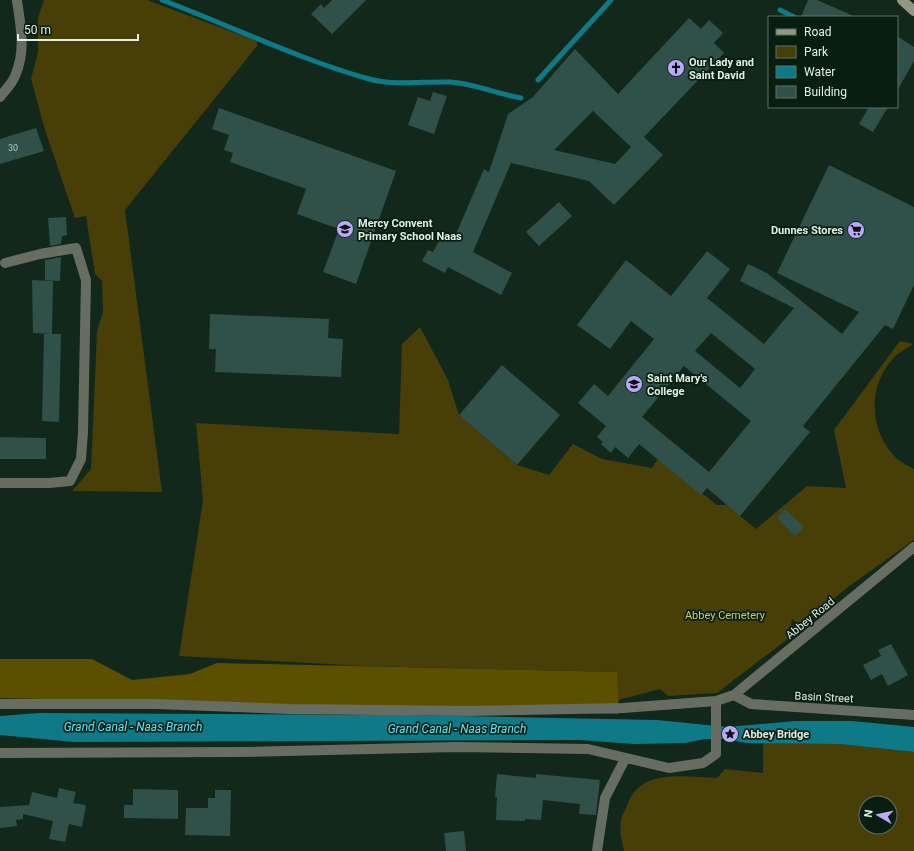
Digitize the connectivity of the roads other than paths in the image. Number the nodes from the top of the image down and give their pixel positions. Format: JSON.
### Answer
{"nodes":[{"id":1,"x":902,"y":0,"type":"edge"},
{"id":2,"x":17,"y":2,"type":"dead end"},
{"id":3,"x":914,"y":11,"type":"edge"},
{"id":4,"x":0,"y":97,"type":"edge"},
{"id":5,"x":5,"y":263,"type":"dead end"},
{"id":6,"x":0,"y":483,"type":"edge"},
{"id":7,"x":914,"y":547,"type":"edge"},
{"id":8,"x":734,"y":695,"type":"junction"},
{"id":9,"x":716,"y":701,"type":"junction"},
{"id":10,"x":0,"y":704,"type":"edge"},
{"id":11,"x":914,"y":715,"type":"edge"},
{"id":12,"x":0,"y":753,"type":"edge"},
{"id":13,"x":625,"y":759,"type":"junction"},
{"id":14,"x":597,"y":851,"type":"edge"}],
"edges":[{"from":1,"to":3,"type":"main road"},
{"from":2,"to":4,"type":"street"},
{"from":5,"to":6,"type":"street"},
{"from":7,"to":8,"type":"street","name":"Abbey Road"},
{"from":8,"to":9,"type":"street","name":"Abbey Road"},
{"from":8,"to":11,"type":"street","name":"Basin Street"},
{"from":9,"to":10,"type":"street","name":"Abbey Road"},
{"from":9,"to":13,"type":"street"},
{"from":12,"to":13,"type":"street"},
{"from":13,"to":14,"type":"street"}]}
